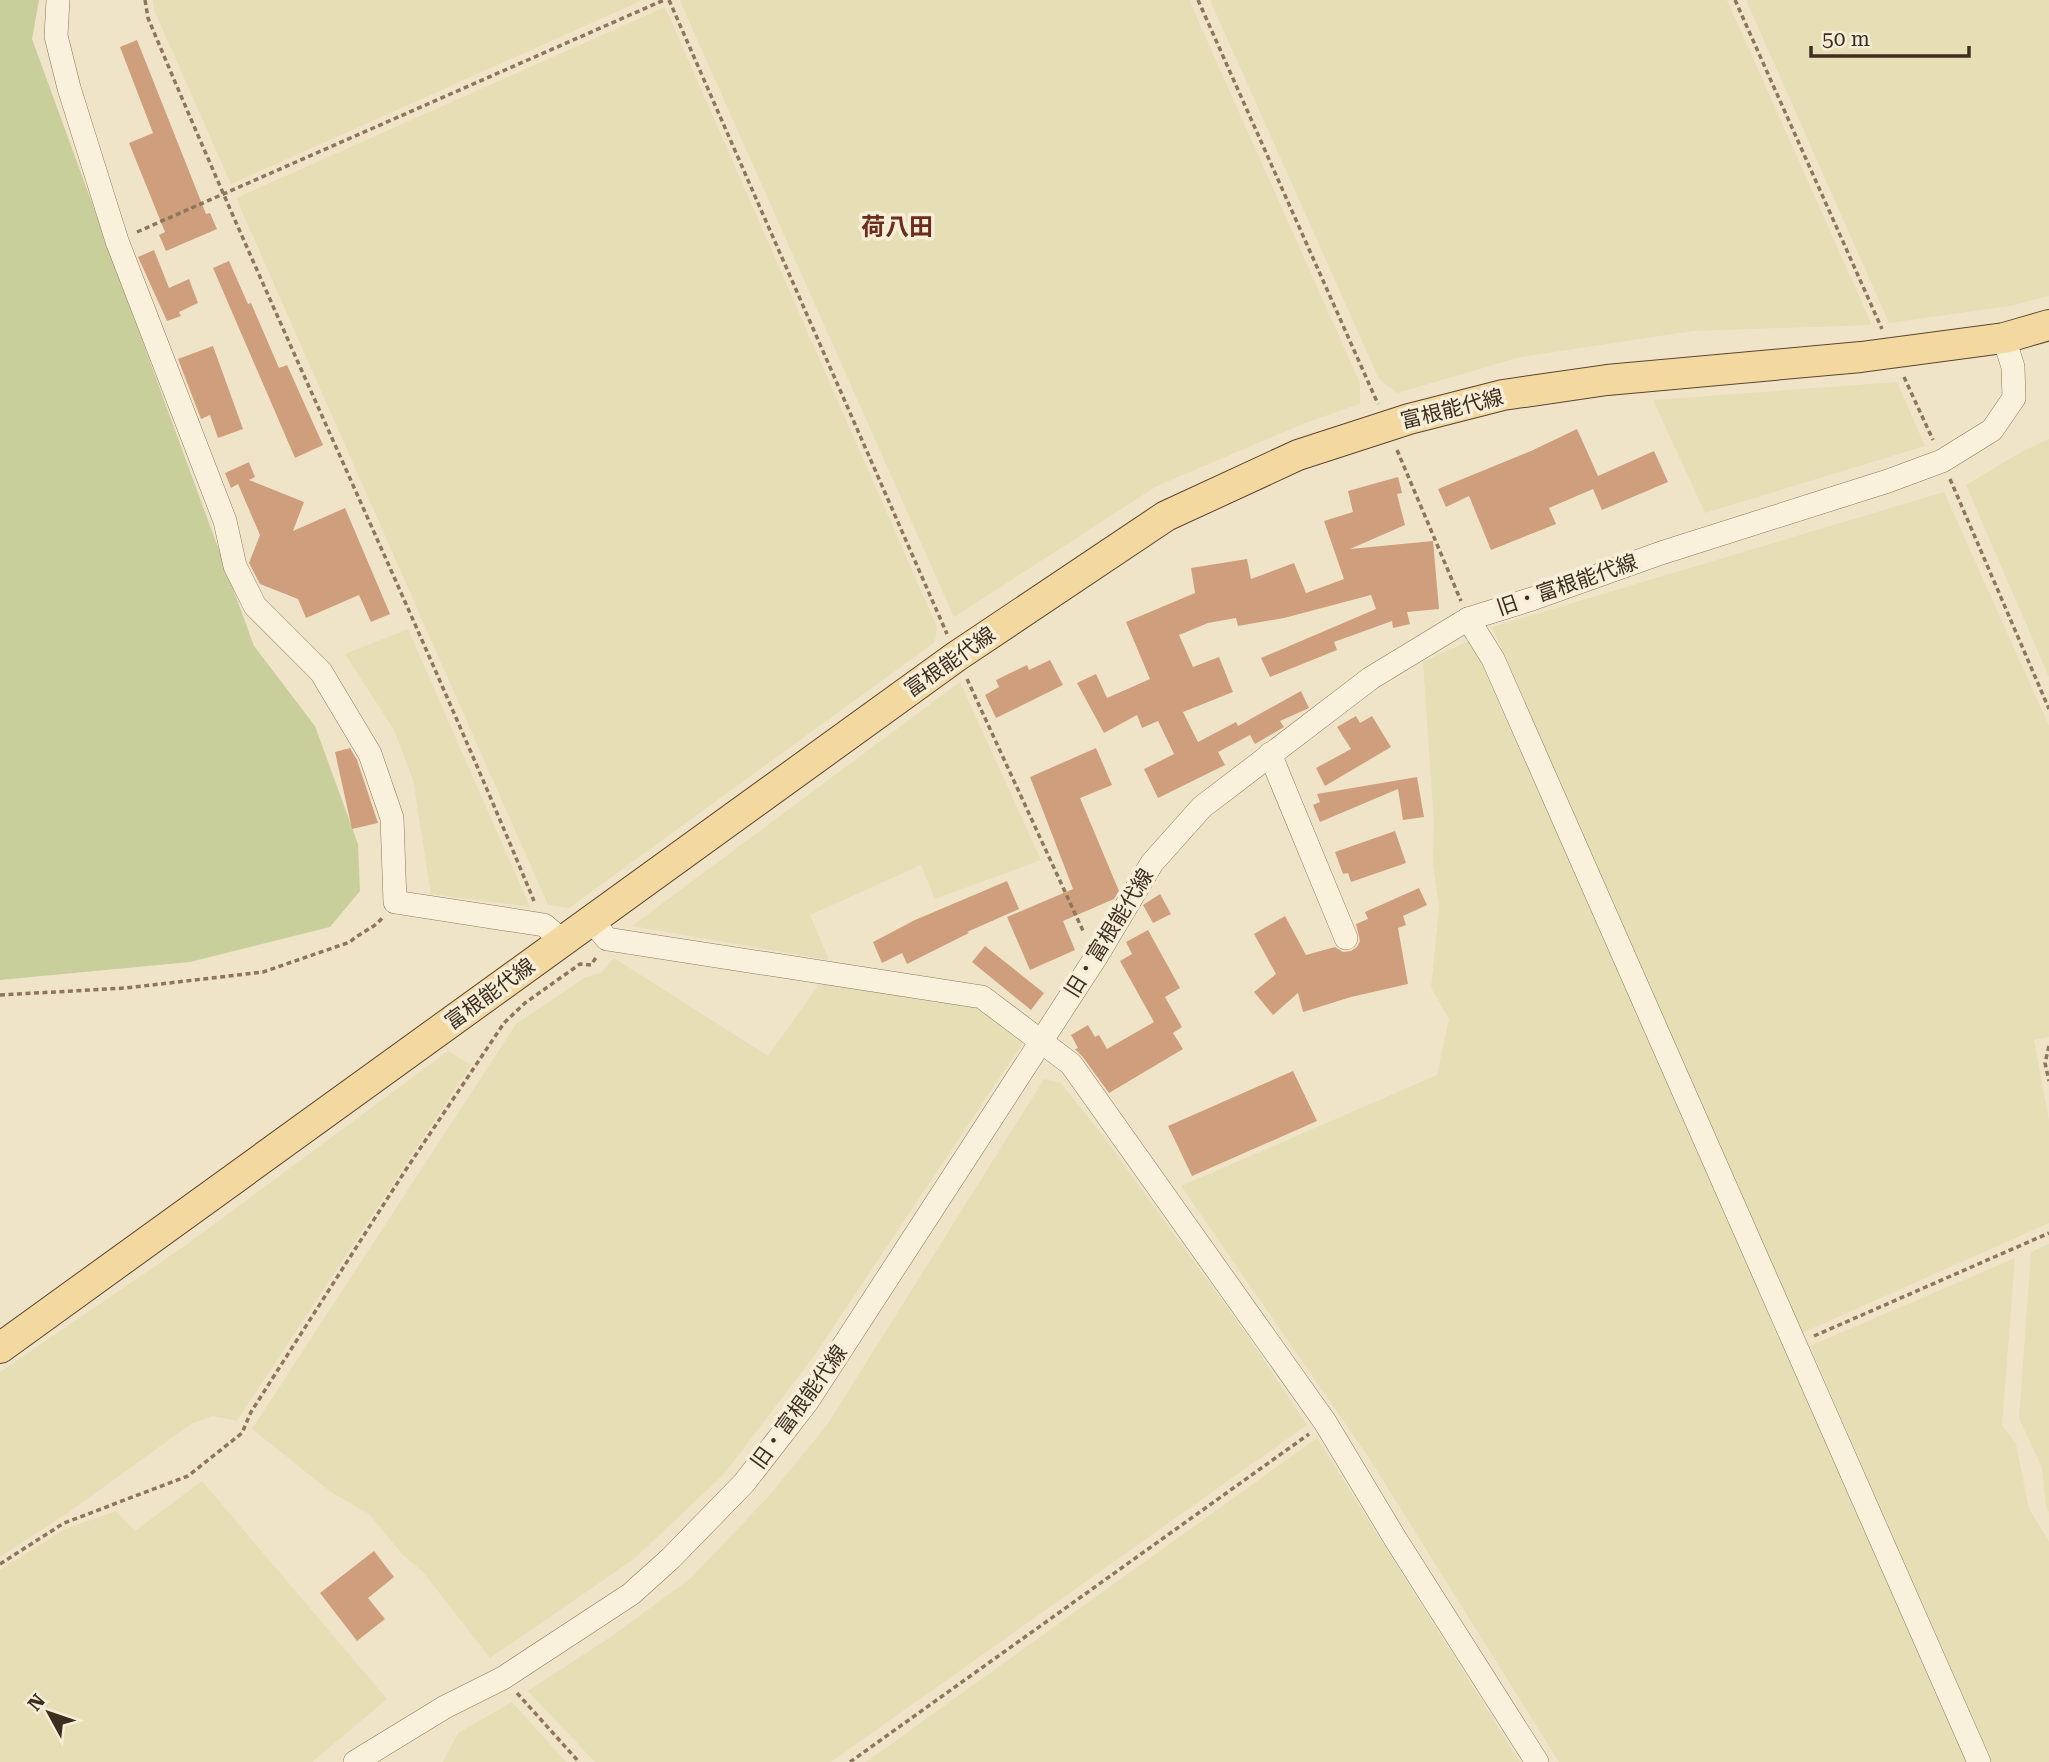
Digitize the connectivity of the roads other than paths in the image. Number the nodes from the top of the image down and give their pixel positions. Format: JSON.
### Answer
{"nodes":[{"id":1,"x":58,"y":0,"type":"edge"},
{"id":2,"x":2049,"y":325,"type":"edge"},
{"id":3,"x":2004,"y":338,"type":"junction"},
{"id":4,"x":1468,"y":618,"type":"junction"},
{"id":5,"x":1270,"y":754,"type":"junction"},
{"id":6,"x":599,"y":930,"type":"junction"},
{"id":7,"x":554,"y":933,"type":"junction"},
{"id":8,"x":1346,"y":939,"type":"dead end"},
{"id":9,"x":1040,"y":1042,"type":"junction"},
{"id":10,"x":0,"y":1348,"type":"edge"},
{"id":11,"x":355,"y":1762,"type":"edge"},
{"id":12,"x":1536,"y":1762,"type":"edge"},
{"id":13,"x":1979,"y":1762,"type":"edge"}],
"edges":[{"from":1,"to":7,"type":"street"},
{"from":2,"to":3,"type":"main road","name":"富根能代線"},
{"from":3,"to":4,"type":"street","name":"旧・富根能代線"},
{"from":3,"to":6,"type":"main road","name":"富根能代線"},
{"from":4,"to":5,"type":"street","name":"旧・富根能代線"},
{"from":4,"to":13,"type":"street"},
{"from":5,"to":8,"type":"street"},
{"from":5,"to":9,"type":"street","name":"旧・富根能代線"},
{"from":6,"to":7,"type":"main road","name":"富根能代線"},
{"from":6,"to":9,"type":"street"},
{"from":7,"to":10,"type":"main road","name":"富根能代線"},
{"from":9,"to":11,"type":"street","name":"旧・富根能代線"},
{"from":9,"to":12,"type":"street"}]}
